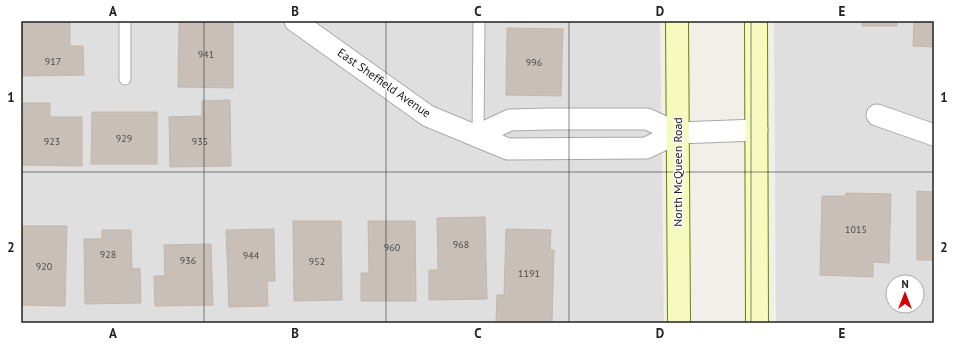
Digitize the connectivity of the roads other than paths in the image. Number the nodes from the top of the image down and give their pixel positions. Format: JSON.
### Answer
{"nodes":[{"id":1,"x":125,"y":21,"type":"edge"},
{"id":2,"x":296,"y":21,"type":"edge"},
{"id":3,"x":479,"y":21,"type":"edge"},
{"id":4,"x":677,"y":21,"type":"edge"},
{"id":5,"x":756,"y":21,"type":"edge"},
{"id":6,"x":125,"y":79,"type":"dead end"},
{"id":7,"x":877,"y":115,"type":"dead end"},
{"id":8,"x":756,"y":130,"type":"junction"},
{"id":9,"x":678,"y":133,"type":"junction"},
{"id":10,"x":478,"y":135,"type":"junction"},
{"id":11,"x":934,"y":135,"type":"edge"},
{"id":12,"x":679,"y":323,"type":"edge"},
{"id":13,"x":758,"y":323,"type":"edge"}],
"edges":[{"from":1,"to":6,"type":"lane"},
{"from":2,"to":10,"type":"street","name":"East Sheffield Avenue"},
{"from":3,"to":10,"type":"lane"},
{"from":4,"to":9,"type":"main road","name":"North McQueen Road"},
{"from":5,"to":8,"type":"main road"},
{"from":7,"to":11,"type":"street"},
{"from":8,"to":9,"type":"street","name":"East Sheffield Avenue"},
{"from":8,"to":13,"type":"main road"},
{"from":9,"to":10,"type":"street","name":"East Sheffield Avenue"},
{"from":9,"to":10,"type":"street","name":"East Sheffield Avenue"},
{"from":9,"to":12,"type":"main road","name":"North McQueen Road"}]}
